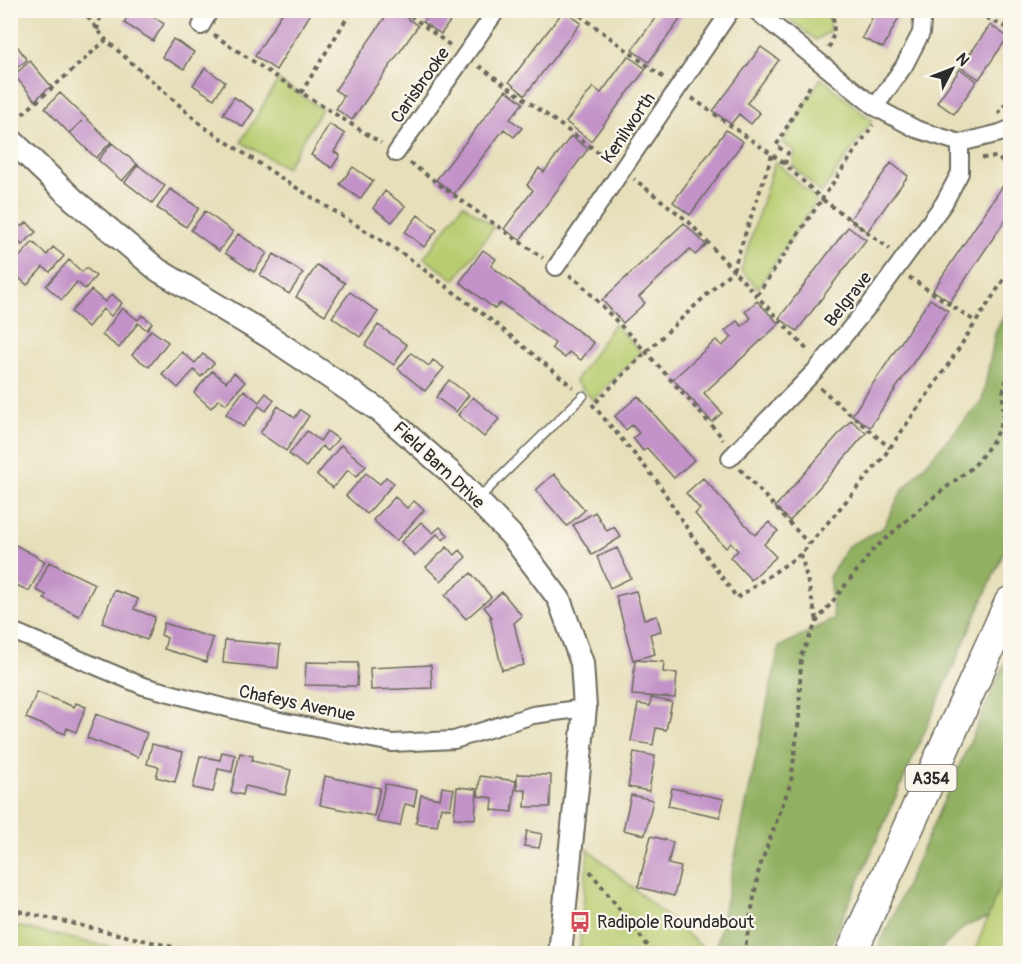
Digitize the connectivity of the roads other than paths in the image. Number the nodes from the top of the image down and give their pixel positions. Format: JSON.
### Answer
{"nodes":[{"id":1,"x":210,"y":10,"type":"edge"},
{"id":2,"x":497,"y":10,"type":"edge"},
{"id":3,"x":731,"y":10,"type":"edge"},
{"id":4,"x":754,"y":10,"type":"edge"},
{"id":5,"x":923,"y":10,"type":"edge"},
{"id":6,"x":201,"y":26,"type":"road end"},
{"id":7,"x":879,"y":109,"type":"junction"},
{"id":8,"x":1011,"y":129,"type":"edge"},
{"id":9,"x":10,"y":139,"type":"edge"},
{"id":10,"x":960,"y":151,"type":"junction"},
{"id":11,"x":396,"y":153,"type":"road end"},
{"id":12,"x":556,"y":267,"type":"road end"},
{"id":13,"x":583,"y":396,"type":"road end"},
{"id":14,"x":730,"y":458,"type":"road end"},
{"id":15,"x":477,"y":500,"type":"junction"},
{"id":16,"x":1011,"y":602,"type":"edge"},
{"id":17,"x":10,"y":630,"type":"edge"},
{"id":18,"x":585,"y":708,"type":"junction"},
{"id":19,"x":560,"y":954,"type":"edge"},
{"id":20,"x":851,"y":954,"type":"edge"}],
"edges":[{"from":1,"to":6,"type":"street"},
{"from":2,"to":11,"type":"street","name":"Carisbrooke"},
{"from":3,"to":12,"type":"street","name":"Kenilworth"},
{"from":4,"to":7,"type":"street"},
{"from":5,"to":7,"type":"street"},
{"from":7,"to":10,"type":"street"},
{"from":8,"to":10,"type":"street"},
{"from":9,"to":15,"type":"street","name":"Field Barn Drive"},
{"from":10,"to":14,"type":"street","name":"Belgrave"},
{"from":13,"to":15,"type":"lane"},
{"from":15,"to":18,"type":"street","name":"Field Barn Drive"},
{"from":16,"to":20,"type":"highway","number":"A354"},
{"from":17,"to":18,"type":"street","name":"Chafeys Avenue"},
{"from":18,"to":19,"type":"street","name":"Field Barn Drive"}]}
